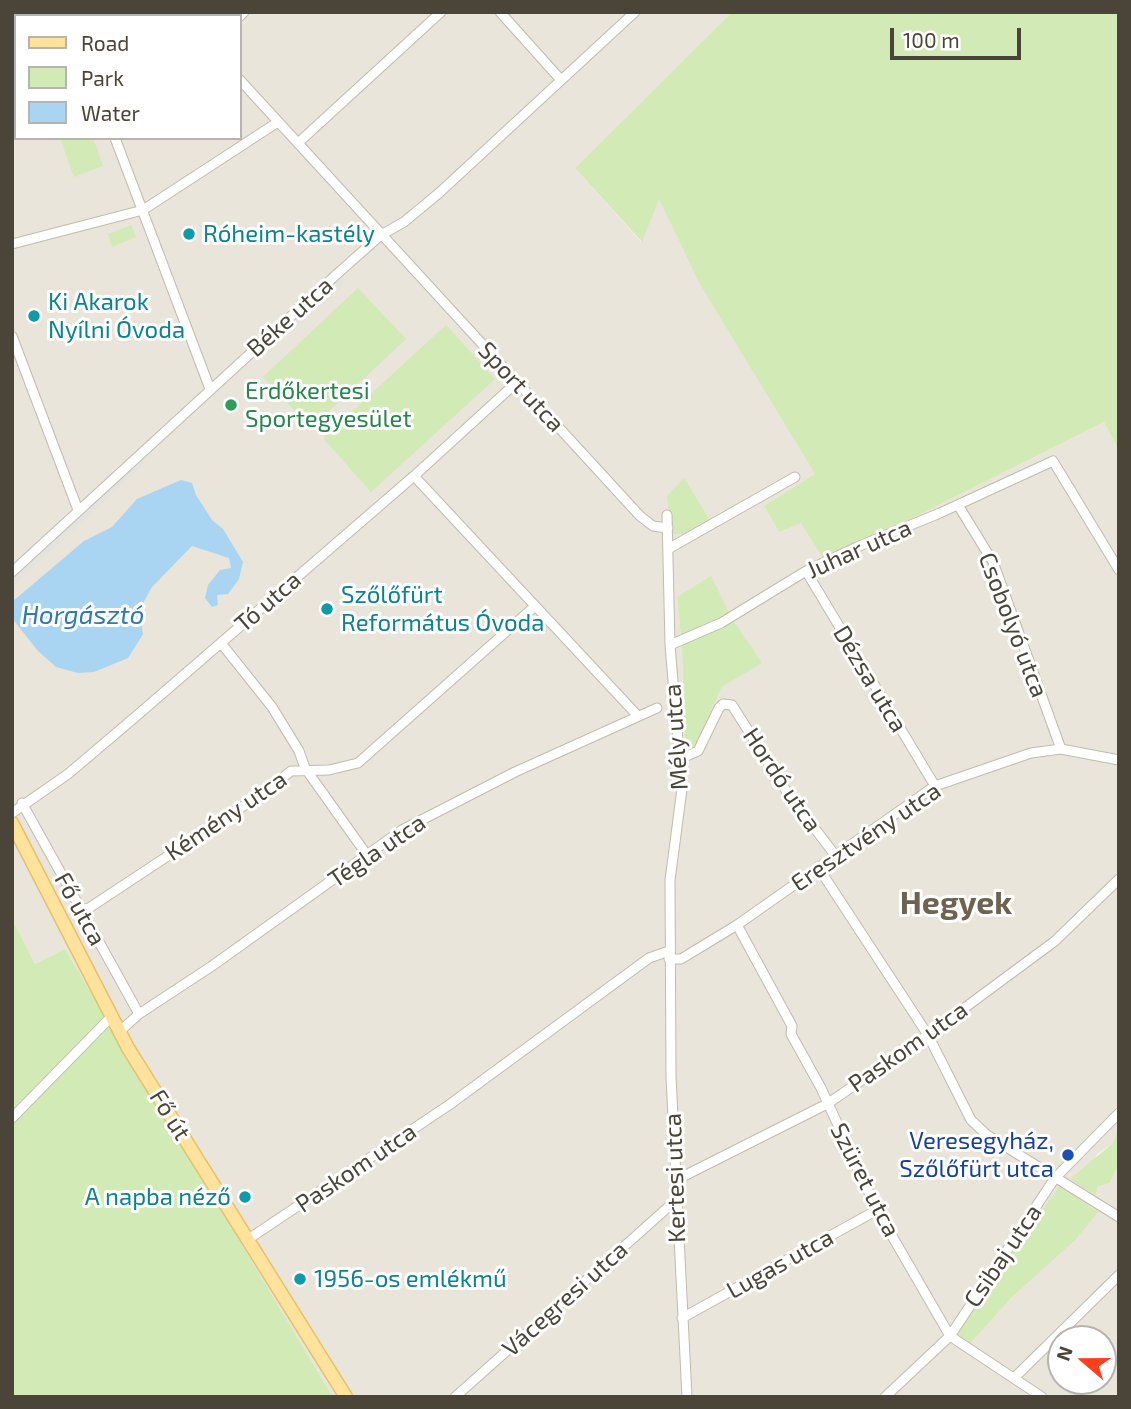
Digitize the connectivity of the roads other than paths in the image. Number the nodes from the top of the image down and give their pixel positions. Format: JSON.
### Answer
{"nodes":[{"id":1,"x":441,"y":12,"type":"edge"},
{"id":2,"x":500,"y":12,"type":"edge"},
{"id":3,"x":635,"y":12,"type":"edge"},
{"id":4,"x":561,"y":80,"type":"junction"},
{"id":5,"x":242,"y":82,"type":"edge"},
{"id":6,"x":278,"y":122,"type":"junction"},
{"id":7,"x":116,"y":140,"type":"edge"},
{"id":8,"x":298,"y":144,"type":"junction"},
{"id":9,"x":143,"y":210,"type":"junction"},
{"id":10,"x":381,"y":235,"type":"junction"},
{"id":11,"x":12,"y":244,"type":"edge"},
{"id":12,"x":12,"y":336,"type":"edge"},
{"id":13,"x":517,"y":382,"type":"junction"},
{"id":14,"x":209,"y":389,"type":"junction"},
{"id":15,"x":414,"y":476,"type":"junction"},
{"id":16,"x":795,"y":477,"type":"dead end"},
{"id":17,"x":958,"y":505,"type":"junction"},
{"id":18,"x":78,"y":510,"type":"junction"},
{"id":19,"x":667,"y":515,"type":"dead end"},
{"id":20,"x":667,"y":528,"type":"junction"},
{"id":21,"x":668,"y":549,"type":"junction"},
{"id":22,"x":1119,"y":570,"type":"edge"},
{"id":23,"x":806,"y":571,"type":"junction"},
{"id":24,"x":12,"y":572,"type":"edge"},
{"id":25,"x":535,"y":606,"type":"junction"},
{"id":26,"x":220,"y":643,"type":"junction"},
{"id":27,"x":670,"y":645,"type":"junction"},
{"id":28,"x":657,"y":708,"type":"dead end"},
{"id":29,"x":637,"y":715,"type":"junction"},
{"id":30,"x":1061,"y":749,"type":"junction"},
{"id":31,"x":680,"y":759,"type":"junction"},
{"id":32,"x":1119,"y":760,"type":"edge"},
{"id":33,"x":305,"y":768,"type":"junction"},
{"id":34,"x":935,"y":786,"type":"junction"},
{"id":35,"x":22,"y":803,"type":"junction"},
{"id":36,"x":12,"y":813,"type":"edge"},
{"id":37,"x":12,"y":824,"type":"edge"},
{"id":38,"x":367,"y":855,"type":"junction"},
{"id":39,"x":835,"y":855,"type":"junction"},
{"id":40,"x":818,"y":867,"type":"junction"},
{"id":41,"x":1119,"y":879,"type":"edge"},
{"id":42,"x":80,"y":910,"type":"junction"},
{"id":43,"x":737,"y":925,"type":"junction"},
{"id":44,"x":669,"y":955,"type":"junction"},
{"id":45,"x":139,"y":1014,"type":"junction"},
{"id":46,"x":113,"y":1016,"type":"junction"},
{"id":47,"x":119,"y":1032,"type":"junction"},
{"id":48,"x":928,"y":1035,"type":"junction"},
{"id":49,"x":827,"y":1104,"type":"junction"},
{"id":50,"x":1119,"y":1114,"type":"edge"},
{"id":51,"x":12,"y":1118,"type":"edge"},
{"id":52,"x":1055,"y":1178,"type":"junction"},
{"id":53,"x":674,"y":1181,"type":"junction"},
{"id":54,"x":675,"y":1201,"type":"junction"},
{"id":55,"x":877,"y":1210,"type":"junction"},
{"id":56,"x":1119,"y":1217,"type":"edge"},
{"id":57,"x":247,"y":1240,"type":"junction"},
{"id":58,"x":1119,"y":1275,"type":"edge"},
{"id":59,"x":682,"y":1318,"type":"junction"},
{"id":60,"x":950,"y":1336,"type":"junction"},
{"id":61,"x":1014,"y":1378,"type":"junction"},
{"id":62,"x":346,"y":1397,"type":"edge"},
{"id":63,"x":455,"y":1397,"type":"edge"},
{"id":64,"x":687,"y":1397,"type":"edge"},
{"id":65,"x":885,"y":1397,"type":"edge"},
{"id":66,"x":1042,"y":1397,"type":"edge"}],
"edges":[{"from":1,"to":8,"type":"street"},
{"from":2,"to":4,"type":"street"},
{"from":3,"to":4,"type":"street","name":"Béke utca"},
{"from":4,"to":10,"type":"street","name":"Béke utca"},
{"from":5,"to":6,"type":"street","name":"Sport utca"},
{"from":6,"to":8,"type":"street","name":"Sport utca"},
{"from":6,"to":9,"type":"street"},
{"from":7,"to":9,"type":"street"},
{"from":8,"to":10,"type":"street","name":"Sport utca"},
{"from":9,"to":11,"type":"street"},
{"from":9,"to":14,"type":"street"},
{"from":10,"to":13,"type":"street","name":"Sport utca"},
{"from":10,"to":14,"type":"street","name":"Béke utca"},
{"from":12,"to":18,"type":"street"},
{"from":13,"to":15,"type":"street","name":"Tó utca"},
{"from":13,"to":20,"type":"street","name":"Sport utca"},
{"from":14,"to":18,"type":"street","name":"Béke utca"},
{"from":15,"to":25,"type":"street"},
{"from":15,"to":26,"type":"street","name":"Tó utca"},
{"from":16,"to":21,"type":"street"},
{"from":17,"to":22,"type":"street","name":"Juhar utca"},
{"from":17,"to":23,"type":"street","name":"Juhar utca"},
{"from":17,"to":30,"type":"street","name":"Csobolyó utca"},
{"from":18,"to":24,"type":"street","name":"Béke utca"},
{"from":19,"to":20,"type":"street","name":"Mély utca"},
{"from":20,"to":21,"type":"street","name":"Mély utca"},
{"from":21,"to":27,"type":"street","name":"Mély utca"},
{"from":23,"to":27,"type":"street","name":"Juhar utca"},
{"from":23,"to":34,"type":"street","name":"Dézsa utca"},
{"from":25,"to":29,"type":"street"},
{"from":25,"to":33,"type":"street","name":"Kémény utca"},
{"from":26,"to":33,"type":"street"},
{"from":26,"to":35,"type":"street","name":"Tó utca"},
{"from":27,"to":31,"type":"street","name":"Mély utca"},
{"from":28,"to":29,"type":"street","name":"Tégla utca"},
{"from":29,"to":38,"type":"street","name":"Tégla utca"},
{"from":30,"to":32,"type":"street","name":"Eresztvény utca"},
{"from":30,"to":34,"type":"street","name":"Eresztvény utca"},
{"from":31,"to":39,"type":"street","name":"Hordó utca"},
{"from":31,"to":44,"type":"street","name":"Mély utca"},
{"from":33,"to":38,"type":"street"},
{"from":33,"to":42,"type":"street","name":"Kémény utca"},
{"from":34,"to":39,"type":"street","name":"Eresztvény utca"},
{"from":35,"to":36,"type":"street","name":"Tó utca"},
{"from":35,"to":42,"type":"street","name":"Fő utca"},
{"from":37,"to":46,"type":"main road","name":"Fő út"},
{"from":38,"to":45,"type":"street","name":"Tégla utca"},
{"from":39,"to":40,"type":"street","name":"Eresztvény utca"},
{"from":40,"to":43,"type":"street","name":"Eresztvény utca"},
{"from":40,"to":48,"type":"street"},
{"from":41,"to":48,"type":"street","name":"Paskom utca"},
{"from":42,"to":45,"type":"street","name":"Fő utca"},
{"from":43,"to":44,"type":"street","name":"Eresztvény utca"},
{"from":43,"to":49,"type":"street","name":"Szüret utca"},
{"from":44,"to":53,"type":"street","name":"Kertesi utca"},
{"from":44,"to":57,"type":"street","name":"Paskom utca"},
{"from":45,"to":47,"type":"street","name":"Tégla utca"},
{"from":46,"to":47,"type":"main road","name":"Fő út"},
{"from":46,"to":51,"type":"street"},
{"from":47,"to":57,"type":"main road","name":"Fő út"},
{"from":48,"to":49,"type":"street","name":"Paskom utca"},
{"from":48,"to":52,"type":"street"},
{"from":49,"to":53,"type":"street","name":"Paskom utca"},
{"from":49,"to":55,"type":"street","name":"Szüret utca"},
{"from":50,"to":52,"type":"street","name":"Csibaj utca"},
{"from":52,"to":56,"type":"street"},
{"from":52,"to":60,"type":"street","name":"Csibaj utca"},
{"from":53,"to":54,"type":"street","name":"Kertesi utca"},
{"from":54,"to":59,"type":"street","name":"Kertesi utca"},
{"from":54,"to":63,"type":"street","name":"Vácegresi utca"},
{"from":55,"to":59,"type":"street","name":"Lugas utca"},
{"from":55,"to":60,"type":"street","name":"Szüret utca"},
{"from":57,"to":62,"type":"main road","name":"Fő út"},
{"from":58,"to":61,"type":"street"},
{"from":59,"to":64,"type":"street","name":"Kertesi utca"},
{"from":60,"to":61,"type":"street","name":"Szüret utca"},
{"from":60,"to":65,"type":"street","name":"Csibaj utca"},
{"from":61,"to":66,"type":"street","name":"Szüret utca"}]}
